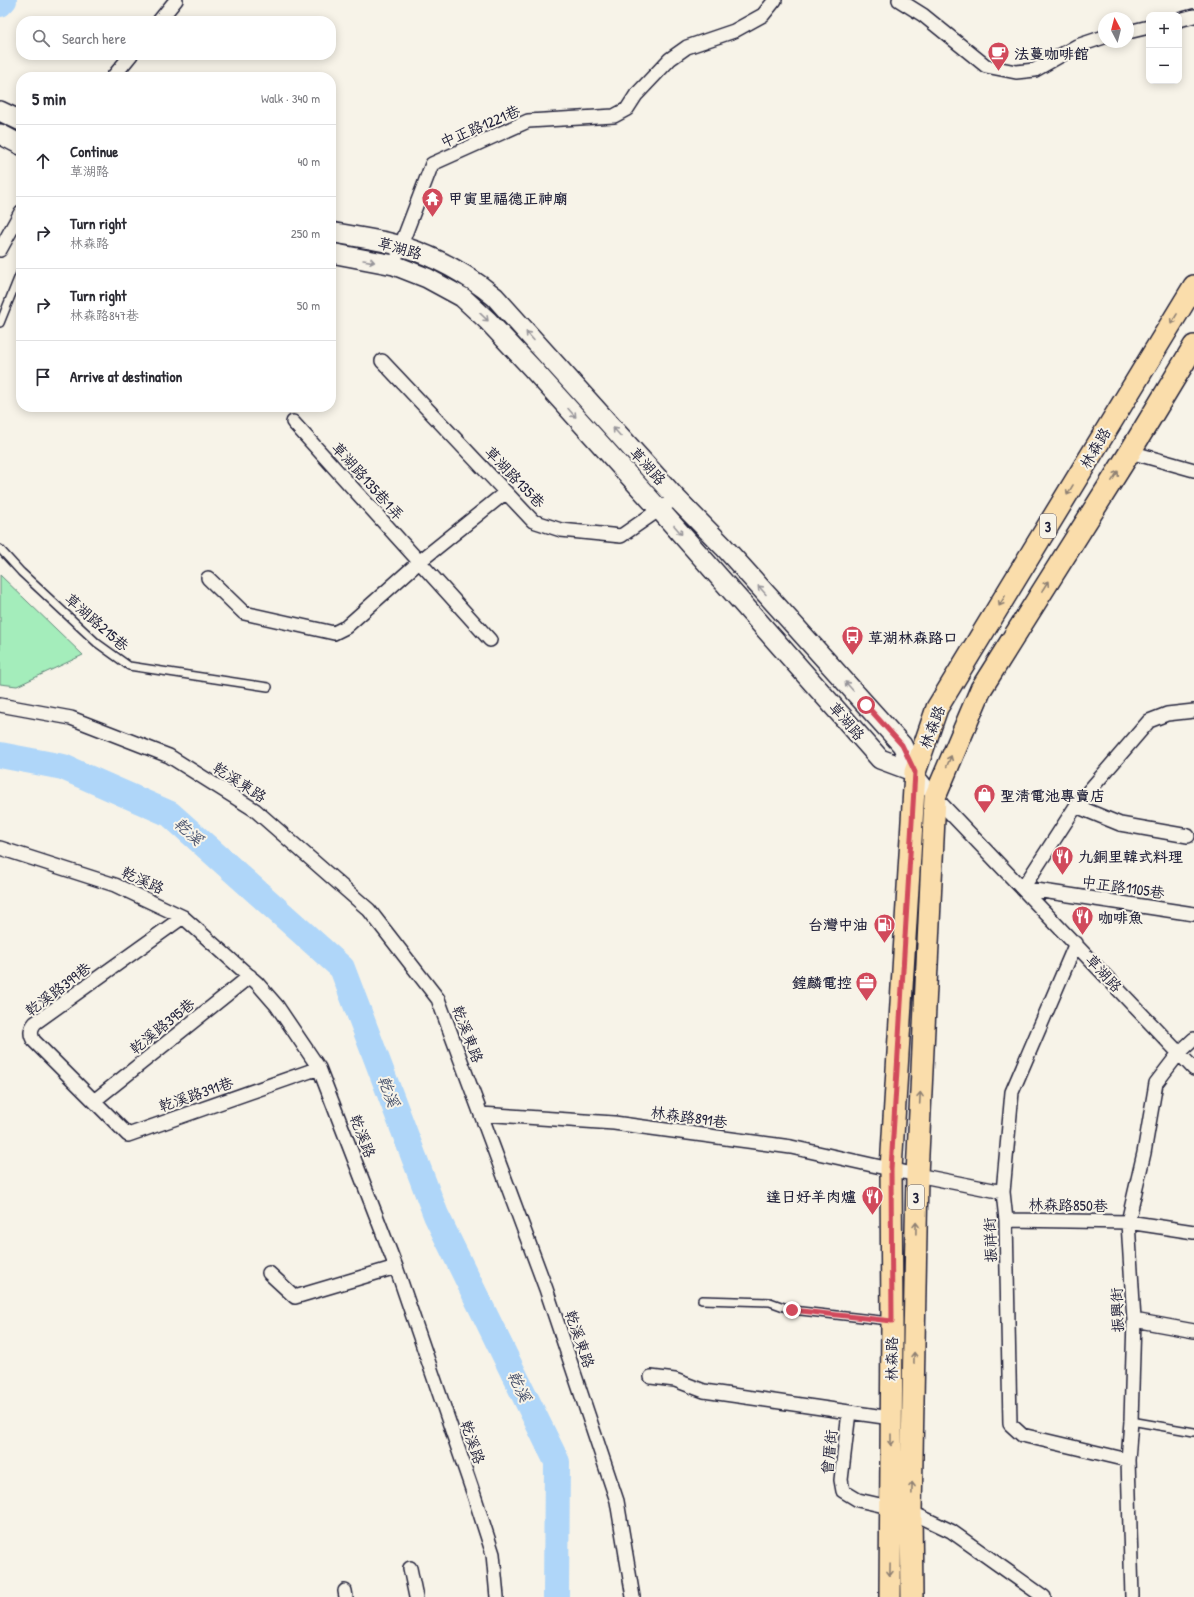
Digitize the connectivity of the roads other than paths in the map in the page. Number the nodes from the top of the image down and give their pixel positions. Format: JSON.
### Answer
{"nodes":[{"id":1,"x":176,"y":0,"type":"edge"},
{"id":2,"x":775,"y":0,"type":"edge"},
{"id":3,"x":899,"y":0,"type":"edge"},
{"id":4,"x":163,"y":16,"type":"edge"},
{"id":5,"x":1194,"y":16,"type":"edge"},
{"id":6,"x":1182,"y":19,"type":"edge"},
{"id":7,"x":1146,"y":28,"type":"edge"},
{"id":8,"x":1134,"y":31,"type":"edge"},
{"id":9,"x":1098,"y":39,"type":"edge"},
{"id":10,"x":127,"y":60,"type":"edge"},
{"id":11,"x":117,"y":72,"type":"edge"},
{"id":12,"x":0,"y":111,"type":"edge"},
{"id":13,"x":16,"y":119,"type":"edge"},
{"id":14,"x":0,"y":134,"type":"edge"},
{"id":15,"x":16,"y":142,"type":"edge"},
{"id":16,"x":16,"y":221,"type":"edge"},
{"id":17,"x":336,"y":233,"type":"edge"},
{"id":18,"x":400,"y":246,"type":"junction"},
{"id":19,"x":0,"y":250,"type":"edge"},
{"id":20,"x":336,"y":254,"type":"edge"},
{"id":21,"x":394,"y":265,"type":"junction"},
{"id":22,"x":16,"y":283,"type":"edge"},
{"id":23,"x":1194,"y":286,"type":"edge"},
{"id":24,"x":0,"y":323,"type":"edge"},
{"id":25,"x":1194,"y":346,"type":"edge"},
{"id":26,"x":382,"y":361,"type":"dead end"},
{"id":27,"x":293,"y":422,"type":"dead end"},
{"id":28,"x":1130,"y":452,"type":"junction"},
{"id":29,"x":1194,"y":470,"type":"edge"},
{"id":30,"x":506,"y":492,"type":"junction"},
{"id":31,"x":676,"y":498,"type":"junction"},
{"id":32,"x":659,"y":509,"type":"junction"},
{"id":33,"x":0,"y":549,"type":"edge"},
{"id":34,"x":419,"y":562,"type":"junction"},
{"id":35,"x":208,"y":578,"type":"dead end"},
{"id":36,"x":490,"y":640,"type":"dead end"},
{"id":37,"x":268,"y":688,"type":"dead end"},
{"id":38,"x":0,"y":705,"type":"edge"},
{"id":39,"x":1194,"y":711,"type":"edge"},
{"id":40,"x":915,"y":772,"type":"junction"},
{"id":41,"x":935,"y":797,"type":"junction"},
{"id":42,"x":1076,"y":806,"type":"junction"},
{"id":43,"x":1188,"y":836,"type":"dead end"},
{"id":44,"x":0,"y":848,"type":"edge"},
{"id":45,"x":1023,"y":888,"type":"junction"},
{"id":46,"x":1194,"y":914,"type":"edge"},
{"id":47,"x":183,"y":917,"type":"junction"},
{"id":48,"x":1076,"y":944,"type":"junction"},
{"id":49,"x":250,"y":976,"type":"junction"},
{"id":50,"x":1194,"y":1039,"type":"edge"},
{"id":51,"x":1179,"y":1053,"type":"junction"},
{"id":52,"x":319,"y":1068,"type":"junction"},
{"id":53,"x":1194,"y":1068,"type":"edge"},
{"id":54,"x":94,"y":1101,"type":"junction"},
{"id":55,"x":481,"y":1114,"type":"junction"},
{"id":56,"x":891,"y":1169,"type":"junction"},
{"id":57,"x":916,"y":1175,"type":"junction"},
{"id":58,"x":1003,"y":1192,"type":"junction"},
{"id":59,"x":1006,"y":1220,"type":"junction"},
{"id":60,"x":1128,"y":1222,"type":"junction"},
{"id":61,"x":1194,"y":1232,"type":"edge"},
{"id":62,"x":396,"y":1267,"type":"junction"},
{"id":63,"x":269,"y":1273,"type":"dead end"},
{"id":64,"x":702,"y":1300,"type":"dead end"},
{"id":65,"x":1134,"y":1320,"type":"junction"},
{"id":66,"x":892,"y":1321,"type":"junction"},
{"id":67,"x":1194,"y":1331,"type":"edge"},
{"id":68,"x":651,"y":1377,"type":"dead end"},
{"id":69,"x":849,"y":1412,"type":"junction"},
{"id":70,"x":891,"y":1418,"type":"junction"},
{"id":71,"x":1131,"y":1421,"type":"junction"},
{"id":72,"x":1194,"y":1432,"type":"edge"},
{"id":73,"x":1128,"y":1460,"type":"junction"},
{"id":74,"x":891,"y":1509,"type":"junction"},
{"id":75,"x":911,"y":1512,"type":"junction"},
{"id":76,"x":410,"y":1568,"type":"dead end"},
{"id":77,"x":416,"y":1597,"type":"edge"},
{"id":78,"x":497,"y":1597,"type":"edge"},
{"id":79,"x":633,"y":1597,"type":"edge"},
{"id":80,"x":890,"y":1597,"type":"edge"},
{"id":81,"x":912,"y":1597,"type":"edge"},
{"id":82,"x":1044,"y":1597,"type":"edge"},
{"id":83,"x":1132,"y":1597,"type":"edge"}],
"edges":[{"from":1,"to":4,"type":"street"},
{"from":2,"to":18,"type":"street","name":"中正路1221巷"},
{"from":3,"to":9,"type":"street"},
{"from":5,"to":6,"type":"street"},
{"from":7,"to":8,"type":"street"},
{"from":10,"to":11,"type":"street"},
{"from":12,"to":13,"type":"street"},
{"from":14,"to":15,"type":"street"},
{"from":16,"to":19,"type":"street"},
{"from":17,"to":18,"type":"street","name":"草湖路"},
{"from":18,"to":21,"type":"street","name":"中正路1221巷"},
{"from":31,"to":18,"type":"street","name":"草湖路","one_way":true},
{"from":20,"to":21,"type":"street","name":"草湖路","one_way":true},
{"from":21,"to":32,"type":"street","name":"草湖路","one_way":true},
{"from":22,"to":24,"type":"lane"},
{"from":23,"to":40,"type":"main road","name":"林森路","number":"3","one_way":true},
{"from":25,"to":28,"type":"main road","name":"林森路","number":"3"},
{"from":26,"to":30,"type":"street","name":"草湖路135巷"},
{"from":27,"to":34,"type":"street","name":"草湖路135巷1弄"},
{"from":28,"to":29,"type":"street"},
{"from":41,"to":28,"type":"main road","name":"林森路","number":"3","one_way":true},
{"from":30,"to":32,"type":"street","name":"草湖路135巷"},
{"from":30,"to":34,"type":"street"},
{"from":31,"to":32,"type":"street","name":"草湖路135巷"},
{"from":40,"to":31,"type":"street","name":"草湖路","one_way":true},
{"from":32,"to":40,"type":"street","name":"草湖路","one_way":true},
{"from":33,"to":37,"type":"lane","name":"草湖路215巷"},
{"from":34,"to":35,"type":"street"},
{"from":34,"to":36,"type":"street","name":"草湖路135巷1弄"},
{"from":38,"to":55,"type":"street","name":"乾溪東路"},
{"from":39,"to":42,"type":"street"},
{"from":40,"to":41,"type":"street","name":"草湖路"},
{"from":40,"to":56,"type":"main road","name":"林森路","number":"3"},
{"from":41,"to":45,"type":"street","name":"草湖路"},
{"from":57,"to":41,"type":"main road","name":"林森路","number":"3","one_way":true},
{"from":42,"to":43,"type":"street"},
{"from":42,"to":45,"type":"street"},
{"from":44,"to":47,"type":"street","name":"乾溪路"},
{"from":45,"to":46,"type":"street","name":"中正路1105巷"},
{"from":45,"to":48,"type":"street","name":"草湖路"},
{"from":47,"to":49,"type":"street","name":"乾溪路"},
{"from":47,"to":54,"type":"street","name":"乾溪路399巷"},
{"from":48,"to":51,"type":"street","name":"草湖路"},
{"from":48,"to":58,"type":"street","name":"振祥街"},
{"from":49,"to":52,"type":"street","name":"乾溪路"},
{"from":49,"to":54,"type":"street","name":"乾溪路395巷"},
{"from":50,"to":51,"type":"street","name":"振興街"},
{"from":51,"to":53,"type":"street","name":"草湖路"},
{"from":51,"to":60,"type":"street","name":"振興街"},
{"from":52,"to":54,"type":"street","name":"乾溪路391巷"},
{"from":52,"to":62,"type":"street","name":"乾溪路"},
{"from":55,"to":56,"type":"street","name":"林森路891巷"},
{"from":55,"to":79,"type":"street","name":"乾溪東路"},
{"from":56,"to":57,"type":"street","name":"林森路891巷"},
{"from":56,"to":66,"type":"main road","name":"林森路","number":"3"},
{"from":57,"to":58,"type":"street"},
{"from":75,"to":57,"type":"main road","name":"林森路","number":"3","one_way":true},
{"from":58,"to":59,"type":"street","name":"振祥街"},
{"from":59,"to":60,"type":"street","name":"林森路850巷"},
{"from":59,"to":73,"type":"street","name":"振祥街"},
{"from":60,"to":61,"type":"street","name":"林森路850巷"},
{"from":60,"to":65,"type":"street","name":"振興街"},
{"from":62,"to":63,"type":"street"},
{"from":62,"to":78,"type":"street","name":"乾溪路"},
{"from":64,"to":66,"type":"lane"},
{"from":65,"to":67,"type":"street"},
{"from":65,"to":71,"type":"street","name":"振興街"},
{"from":66,"to":70,"type":"main road","name":"林森路","number":"3"},
{"from":68,"to":69,"type":"street","name":"曾厝街"},
{"from":69,"to":70,"type":"street"},
{"from":69,"to":74,"type":"street","name":"曾厝街"},
{"from":70,"to":74,"type":"main road","name":"林森路","number":"3","one_way":true},
{"from":71,"to":72,"type":"lane"},
{"from":71,"to":73,"type":"street","name":"振興街"},
{"from":73,"to":83,"type":"street","name":"振興街"},
{"from":74,"to":75,"type":"street","name":"曾厝街"},
{"from":74,"to":80,"type":"main road","name":"林森路","number":"3","one_way":true},
{"from":75,"to":81,"type":"main road","name":"林森路","number":"3"},
{"from":75,"to":82,"type":"street","name":"曾厝街"},
{"from":76,"to":77,"type":"street"}]}
